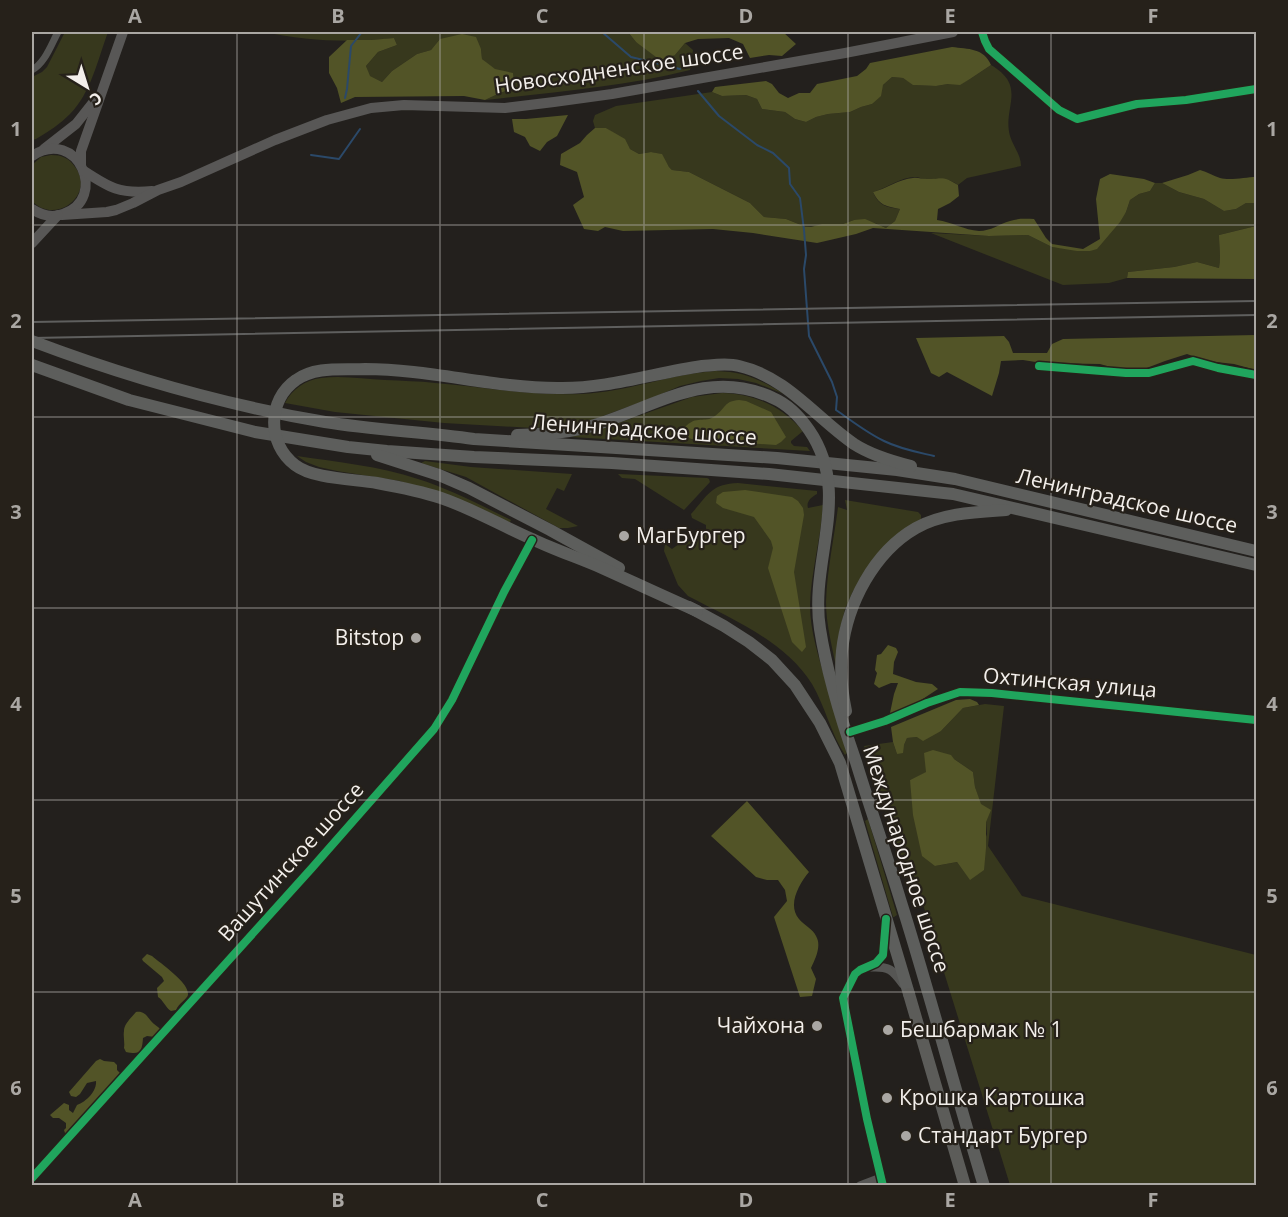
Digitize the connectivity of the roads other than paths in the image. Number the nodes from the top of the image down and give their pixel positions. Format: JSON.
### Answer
{"nodes":[{"id":1,"x":58,"y":32,"type":"edge"},
{"id":2,"x":123,"y":32,"type":"edge"},
{"id":3,"x":953,"y":32,"type":"edge"},
{"id":4,"x":982,"y":32,"type":"edge"},
{"id":5,"x":32,"y":70,"type":"edge"},
{"id":6,"x":103,"y":87,"type":"junction"},
{"id":7,"x":1257,"y":89,"type":"edge"},
{"id":8,"x":35,"y":154,"type":"edge"},
{"id":9,"x":82,"y":168,"type":"junction"},
{"id":10,"x":158,"y":190,"type":"junction"},
{"id":11,"x":32,"y":209,"type":"edge"},
{"id":12,"x":60,"y":215,"type":"junction"},
{"id":13,"x":32,"y":243,"type":"edge"},
{"id":14,"x":32,"y":341,"type":"edge"},
{"id":15,"x":32,"y":366,"type":"edge"},
{"id":16,"x":1039,"y":366,"type":"dead end"},
{"id":17,"x":1257,"y":375,"type":"edge"},
{"id":18,"x":443,"y":434,"type":"junction"},
{"id":19,"x":348,"y":447,"type":"junction"},
{"id":20,"x":955,"y":479,"type":"junction"},
{"id":21,"x":1022,"y":510,"type":"junction"},
{"id":22,"x":532,"y":540,"type":"junction"},
{"id":23,"x":1257,"y":552,"type":"edge"},
{"id":24,"x":1257,"y":565,"type":"edge"},
{"id":25,"x":697,"y":611,"type":"junction"},
{"id":26,"x":1257,"y":720,"type":"edge"},
{"id":27,"x":850,"y":732,"type":"junction"},
{"id":28,"x":853,"y":753,"type":"junction"},
{"id":29,"x":886,"y":919,"type":"junction"},
{"id":30,"x":866,"y":968,"type":"junction"},
{"id":31,"x":908,"y":993,"type":"junction"},
{"id":32,"x":32,"y":1178,"type":"edge"},
{"id":33,"x":882,"y":1181,"type":"edge"},
{"id":34,"x":860,"y":1185,"type":"edge"},
{"id":35,"x":965,"y":1185,"type":"edge"},
{"id":36,"x":984,"y":1185,"type":"edge"}],
"edges":[{"from":1,"to":5,"type":"street"},
{"from":2,"to":6,"type":"main road"},
{"from":3,"to":10,"type":"main road","name":"Новосходненское шоссе"},
{"from":4,"to":7,"type":"street"},
{"from":6,"to":8,"type":"main road"},
{"from":6,"to":9,"type":"main road"},
{"from":8,"to":9,"type":"main road","name":"Новосходненское шоссе"},
{"from":9,"to":10,"type":"main road","name":"Новосходненское шоссе"},
{"from":9,"to":12,"type":"main road"},
{"from":10,"to":12,"type":"main road","name":"Новосходненское шоссе"},
{"from":11,"to":12,"type":"main road","name":"Новосходненское шоссе"},
{"from":12,"to":13,"type":"main road"},
{"from":14,"to":18,"type":"highway","name":"Ленинградское шоссе"},
{"from":15,"to":19,"type":"highway","name":"Ленинградское шоссе"},
{"from":16,"to":17,"type":"street"},
{"from":18,"to":20,"type":"highway","name":"Ленинградское шоссе"},
{"from":18,"to":28,"type":"highway","name":"Международное шоссе"},
{"from":19,"to":21,"type":"highway","name":"Ленинградское шоссе"},
{"from":19,"to":25,"type":"highway","name":"Международное шоссе"},
{"from":20,"to":22,"type":"highway"},
{"from":20,"to":23,"type":"highway","name":"Ленинградское шоссе"},
{"from":21,"to":24,"type":"highway","name":"Ленинградское шоссе"},
{"from":21,"to":27,"type":"highway"},
{"from":22,"to":25,"type":"highway"},
{"from":22,"to":32,"type":"street","name":"Вашутинское шоссе"},
{"from":25,"to":29,"type":"highway","name":"Международное шоссе"},
{"from":26,"to":27,"type":"street","name":"Охтинская улица"},
{"from":27,"to":28,"type":"highway"},
{"from":28,"to":36,"type":"highway","name":"Международное шоссе"},
{"from":29,"to":30,"type":"street"},
{"from":29,"to":31,"type":"highway","name":"Международное шоссе"},
{"from":30,"to":31,"type":"street"},
{"from":30,"to":33,"type":"street"},
{"from":31,"to":35,"type":"highway","name":"Международное шоссе"},
{"from":33,"to":34,"type":"street"}]}
